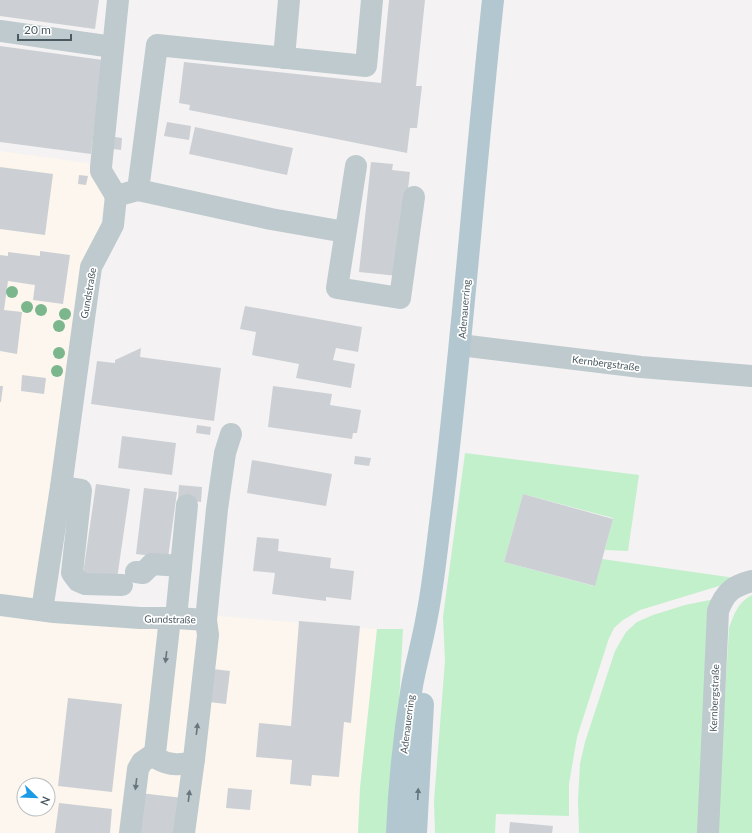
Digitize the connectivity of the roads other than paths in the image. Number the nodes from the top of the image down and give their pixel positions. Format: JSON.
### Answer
{"nodes":[{"id":1,"x":118,"y":0,"type":"edge"},
{"id":2,"x":289,"y":0,"type":"edge"},
{"id":3,"x":372,"y":0,"type":"edge"},
{"id":4,"x":492,"y":0,"type":"edge"},
{"id":5,"x":0,"y":31,"type":"edge"},
{"id":6,"x":113,"y":47,"type":"junction"},
{"id":7,"x":284,"y":58,"type":"junction"},
{"id":8,"x":356,"y":166,"type":"dead end"},
{"id":9,"x":138,"y":190,"type":"junction"},
{"id":10,"x":116,"y":196,"type":"junction"},
{"id":11,"x":414,"y":196,"type":"dead end"},
{"id":12,"x":337,"y":231,"type":"junction"},
{"id":13,"x":460,"y":345,"type":"junction"},
{"id":14,"x":752,"y":376,"type":"edge"},
{"id":15,"x":231,"y":434,"type":"dead end"},
{"id":16,"x":61,"y":487,"type":"junction"},
{"id":17,"x":187,"y":505,"type":"dead end"},
{"id":18,"x":181,"y":566,"type":"junction"},
{"id":19,"x":752,"y":581,"type":"edge"},
{"id":20,"x":0,"y":605,"type":"edge"},
{"id":21,"x":42,"y":610,"type":"junction"},
{"id":22,"x":427,"y":616,"type":"junction"},
{"id":23,"x":173,"y":618,"type":"junction"},
{"id":24,"x":206,"y":620,"type":"junction"},
{"id":25,"x":155,"y":752,"type":"junction"},
{"id":26,"x":194,"y":759,"type":"junction"},
{"id":27,"x":130,"y":833,"type":"edge"},
{"id":28,"x":184,"y":833,"type":"edge"},
{"id":29,"x":397,"y":833,"type":"edge"},
{"id":30,"x":416,"y":833,"type":"edge"},
{"id":31,"x":708,"y":833,"type":"edge"}],
"edges":[{"from":1,"to":6,"type":"street"},
{"from":2,"to":7,"type":"street"},
{"from":3,"to":7,"type":"street"},
{"from":4,"to":13,"type":"main road","name":"Adenauerring"},
{"from":5,"to":6,"type":"street"},
{"from":6,"to":10,"type":"street"},
{"from":7,"to":9,"type":"street"},
{"from":8,"to":12,"type":"street"},
{"from":9,"to":10,"type":"street"},
{"from":9,"to":12,"type":"street"},
{"from":10,"to":16,"type":"street","name":"Gundstraße"},
{"from":11,"to":12,"type":"street"},
{"from":13,"to":14,"type":"street","name":"Kernbergstraße"},
{"from":13,"to":22,"type":"main road","name":"Adenauerring"},
{"from":15,"to":24,"type":"street","name":"Gundstraße"},
{"from":16,"to":18,"type":"street"},
{"from":16,"to":21,"type":"street","name":"Gundstraße"},
{"from":17,"to":18,"type":"street"},
{"from":18,"to":23,"type":"street"},
{"from":19,"to":31,"type":"street","name":"Kernbergstraße"},
{"from":20,"to":21,"type":"street","name":"Gundstraße"},
{"from":21,"to":23,"type":"street","name":"Gundstraße"},
{"from":22,"to":29,"type":"main road","name":"Adenauerring"},
{"from":30,"to":22,"type":"main road","name":"Adenauerring","one_way":true},
{"from":23,"to":24,"type":"street","name":"Gundstraße"},
{"from":23,"to":25,"type":"street","one_way":true},
{"from":26,"to":24,"type":"street","one_way":true},
{"from":25,"to":26,"type":"street"},
{"from":25,"to":27,"type":"street","one_way":true},
{"from":28,"to":26,"type":"street","one_way":true}]}
